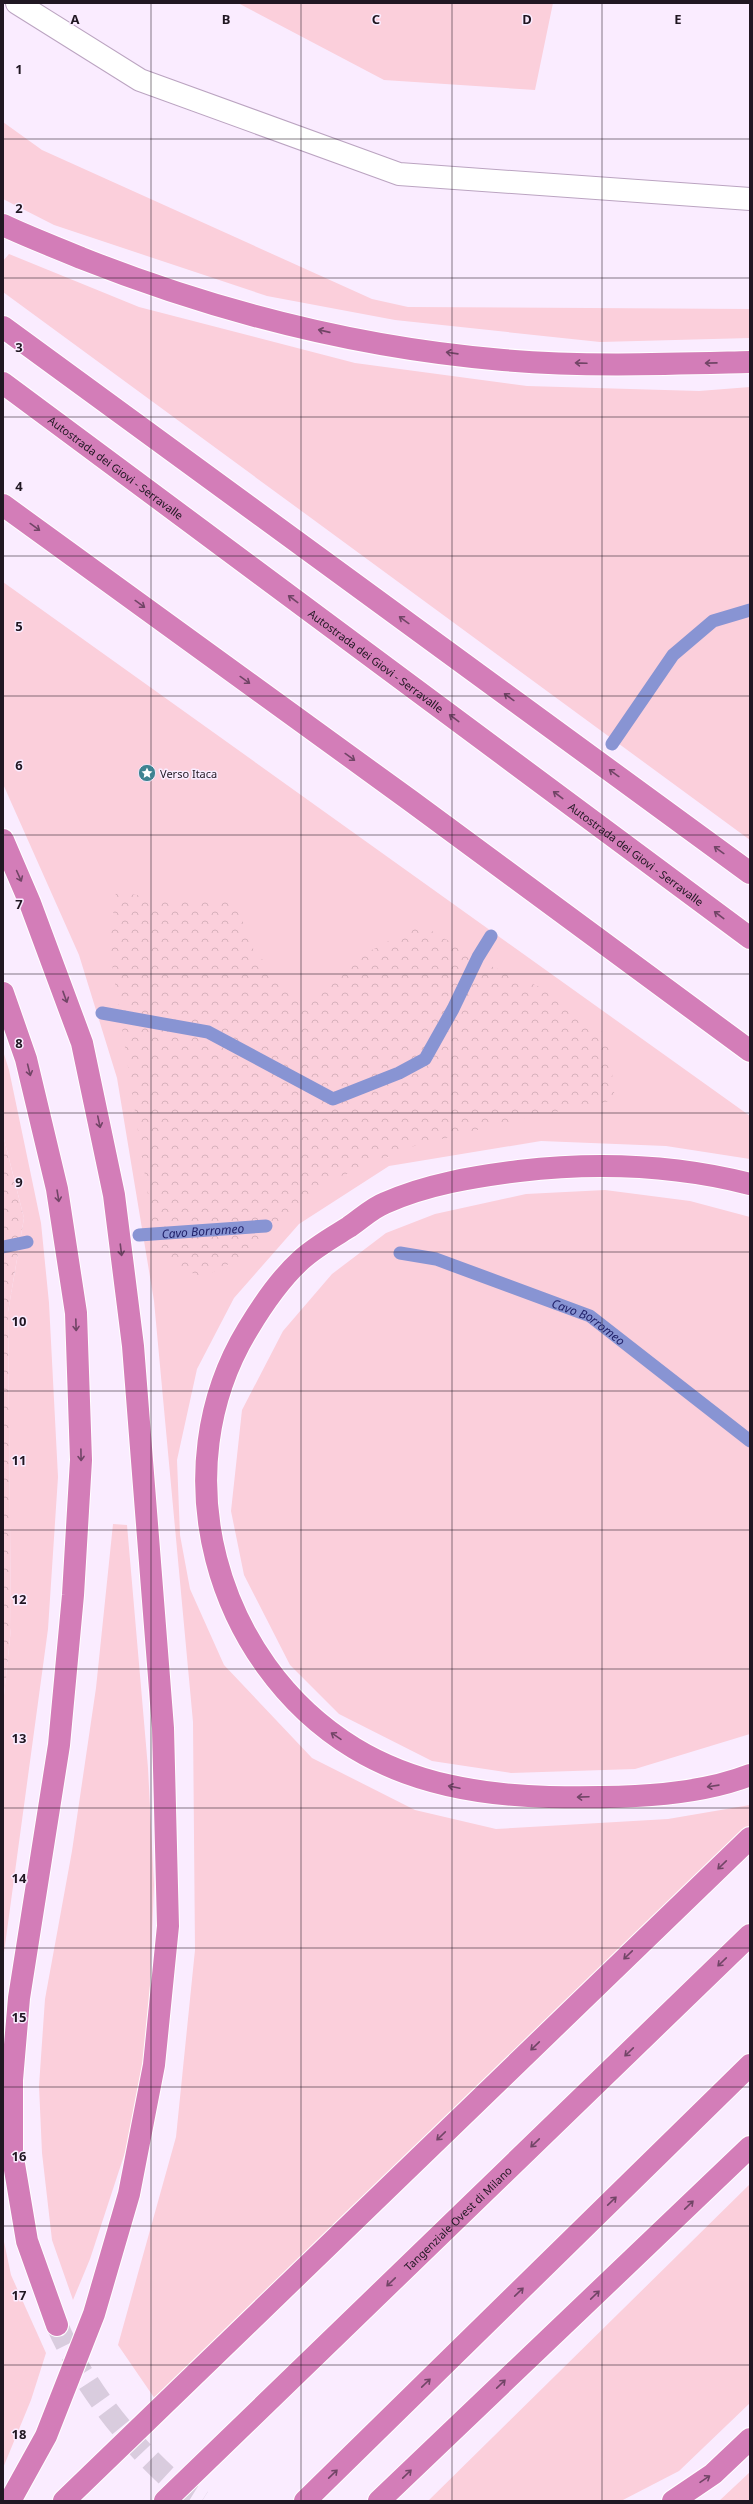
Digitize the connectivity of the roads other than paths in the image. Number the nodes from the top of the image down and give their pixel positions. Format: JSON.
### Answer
{"nodes":[{"id":1,"x":17,"y":3,"type":"edge"},
{"id":2,"x":750,"y":199,"type":"edge"},
{"id":3,"x":3,"y":225,"type":"edge"},
{"id":4,"x":3,"y":327,"type":"edge"},
{"id":5,"x":750,"y":362,"type":"edge"},
{"id":6,"x":3,"y":383,"type":"edge"},
{"id":7,"x":3,"y":504,"type":"edge"},
{"id":8,"x":3,"y":840,"type":"edge"},
{"id":9,"x":750,"y":873,"type":"edge"},
{"id":10,"x":750,"y":938,"type":"edge"},
{"id":11,"x":3,"y":993,"type":"edge"},
{"id":12,"x":750,"y":1051,"type":"edge"},
{"id":13,"x":750,"y":1184,"type":"edge"},
{"id":14,"x":750,"y":1775,"type":"edge"},
{"id":15,"x":750,"y":1838,"type":"edge"},
{"id":16,"x":750,"y":1935,"type":"edge"},
{"id":17,"x":750,"y":2065,"type":"edge"},
{"id":18,"x":750,"y":2147,"type":"edge"},
{"id":19,"x":57,"y":2325,"type":"tunnel mouth"},
{"id":20,"x":750,"y":2439,"type":"edge"},
{"id":21,"x":10,"y":2501,"type":"edge"},
{"id":22,"x":64,"y":2501,"type":"edge"},
{"id":23,"x":165,"y":2501,"type":"edge"},
{"id":24,"x":305,"y":2501,"type":"edge"},
{"id":25,"x":379,"y":2501,"type":"edge"},
{"id":26,"x":673,"y":2501,"type":"edge"}],
"edges":[{"from":1,"to":2,"type":"lane"},
{"from":5,"to":3,"type":"highway","one_way":true},
{"from":9,"to":4,"type":"highway","one_way":true},
{"from":10,"to":6,"type":"highway","name":"Autostrada dei Giovi - Serravalle","one_way":true},
{"from":7,"to":12,"type":"highway","one_way":true},
{"from":8,"to":21,"type":"highway","one_way":true},
{"from":11,"to":19,"type":"highway","one_way":true},
{"from":14,"to":13,"type":"highway","one_way":true},
{"from":15,"to":22,"type":"highway","one_way":true},
{"from":16,"to":23,"type":"highway","name":"Tangenziale Ovest di Milano","one_way":true},
{"from":24,"to":17,"type":"highway","one_way":true},
{"from":25,"to":18,"type":"highway","one_way":true},
{"from":26,"to":20,"type":"highway","one_way":true}]}
